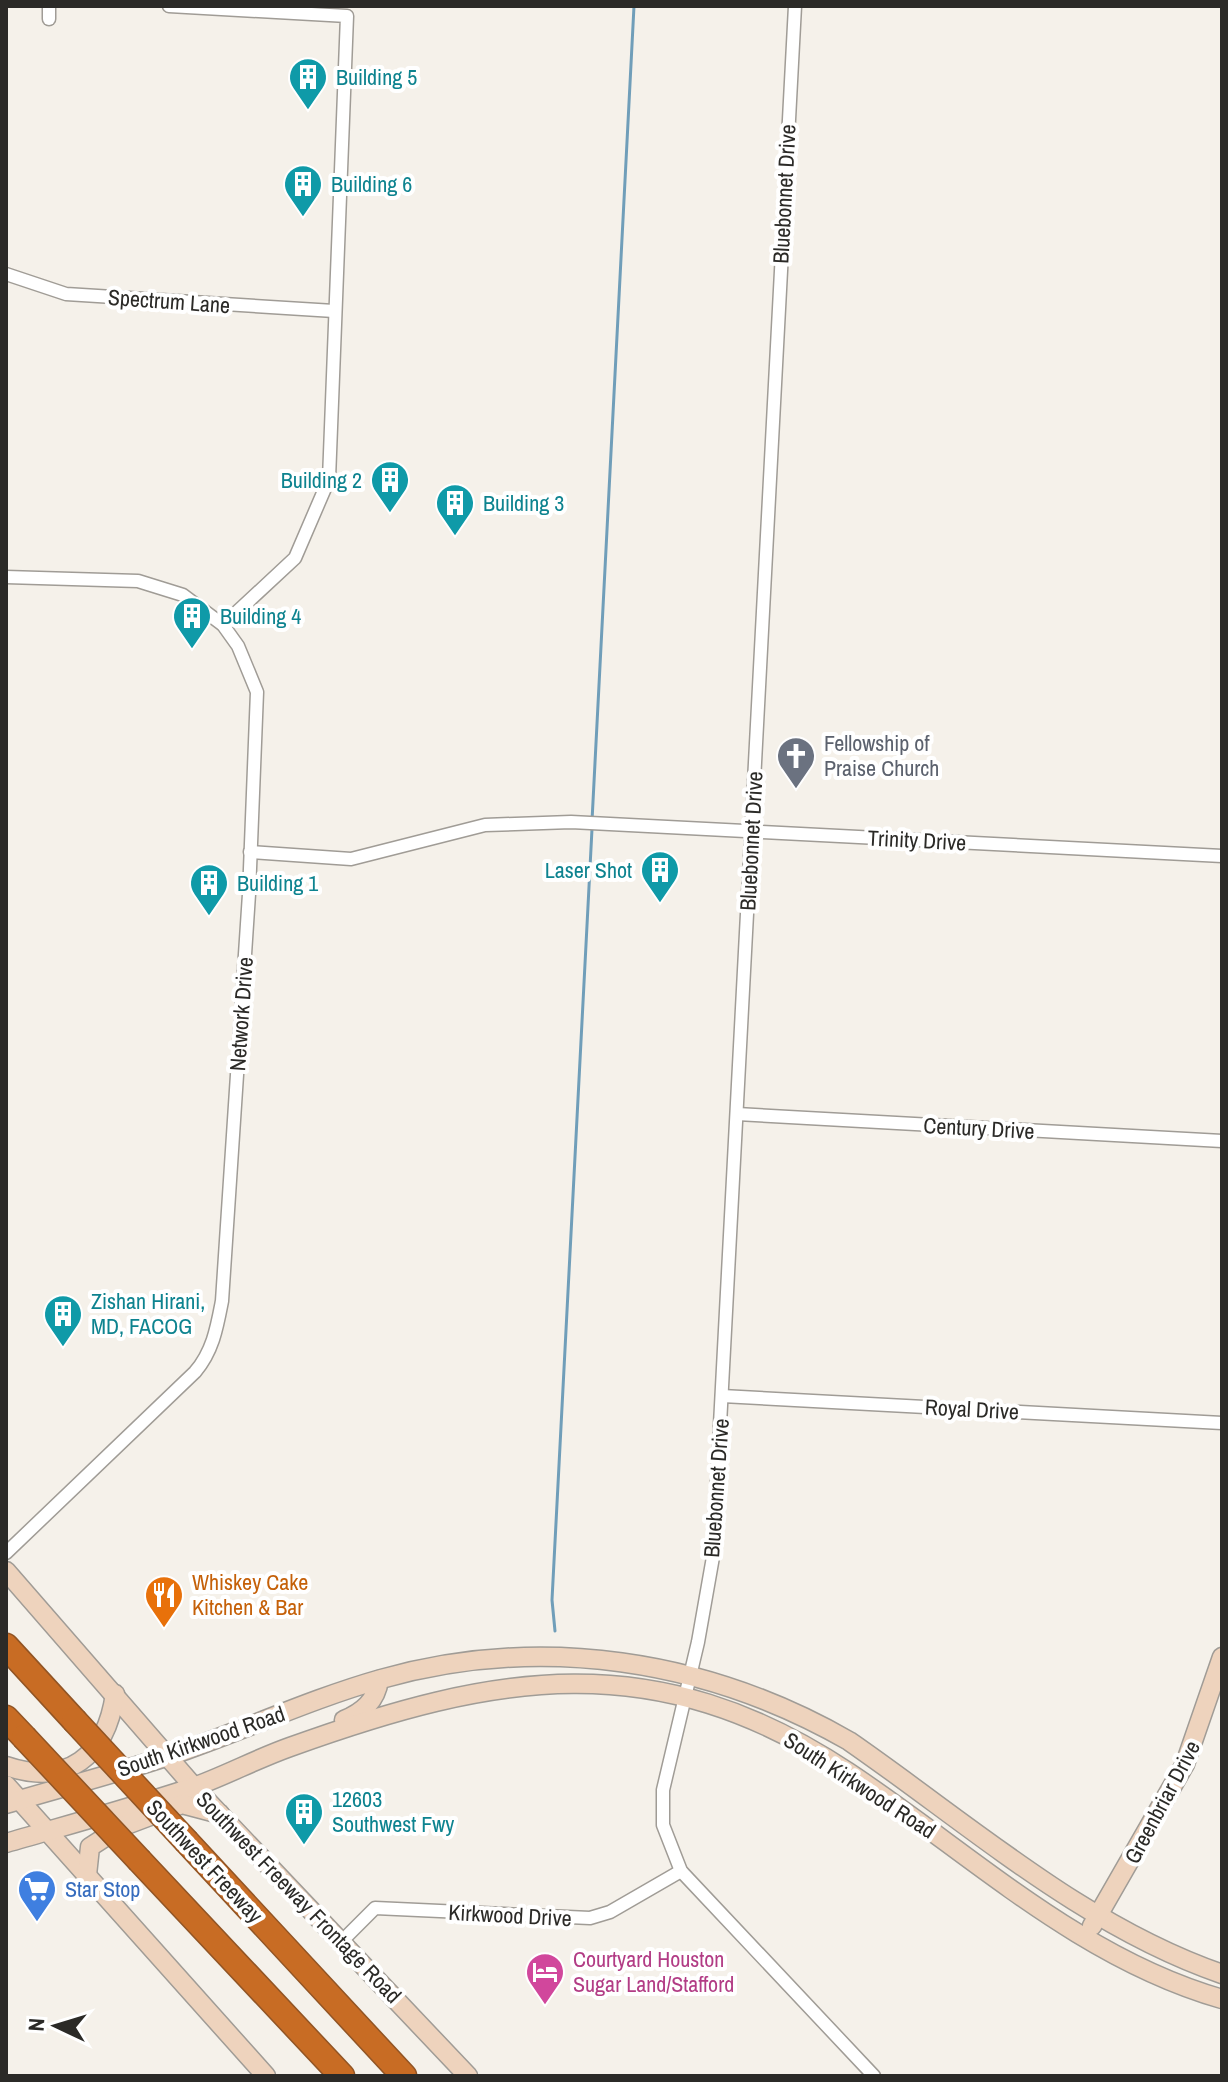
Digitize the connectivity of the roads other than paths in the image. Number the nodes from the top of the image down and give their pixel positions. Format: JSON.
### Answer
{"nodes":[{"id":1,"x":169,"y":6,"type":"edge"},
{"id":2,"x":795,"y":6,"type":"edge"},
{"id":3,"x":6,"y":274,"type":"edge"},
{"id":4,"x":334,"y":311,"type":"junction"},
{"id":5,"x":6,"y":577,"type":"edge"},
{"id":6,"x":223,"y":625,"type":"junction"},
{"id":7,"x":752,"y":831,"type":"junction"},
{"id":8,"x":250,"y":852,"type":"junction"},
{"id":9,"x":1222,"y":856,"type":"edge"},
{"id":10,"x":737,"y":1114,"type":"junction"},
{"id":11,"x":1222,"y":1141,"type":"edge"},
{"id":12,"x":722,"y":1396,"type":"junction"},
{"id":13,"x":1222,"y":1423,"type":"edge"},
{"id":14,"x":6,"y":1553,"type":"edge"},
{"id":15,"x":6,"y":1571,"type":"edge"},
{"id":16,"x":6,"y":1646,"type":"edge"},
{"id":17,"x":1222,"y":1657,"type":"edge"},
{"id":18,"x":434,"y":1667,"type":"junction"},
{"id":19,"x":690,"y":1675,"type":"junction"},
{"id":20,"x":379,"y":1680,"type":"junction"},
{"id":21,"x":115,"y":1694,"type":"junction"},
{"id":22,"x":684,"y":1698,"type":"junction"},
{"id":23,"x":380,"y":1717,"type":"junction"},
{"id":24,"x":803,"y":1717,"type":"junction"},
{"id":25,"x":6,"y":1718,"type":"edge"},
{"id":26,"x":322,"y":1736,"type":"junction"},
{"id":27,"x":792,"y":1738,"type":"junction"},
{"id":28,"x":168,"y":1756,"type":"junction"},
{"id":29,"x":6,"y":1766,"type":"edge"},
{"id":30,"x":906,"y":1780,"type":"junction"},
{"id":31,"x":6,"y":1785,"type":"edge"},
{"id":32,"x":194,"y":1787,"type":"junction"},
{"id":33,"x":13,"y":1802,"type":"edge"},
{"id":34,"x":892,"y":1802,"type":"junction"},
{"id":35,"x":223,"y":1815,"type":"junction"},
{"id":36,"x":45,"y":1831,"type":"junction"},
{"id":37,"x":6,"y":1843,"type":"edge"},
{"id":38,"x":681,"y":1871,"type":"junction"},
{"id":39,"x":87,"y":1875,"type":"junction"},
{"id":40,"x":1097,"y":1917,"type":"junction"},
{"id":41,"x":1084,"y":1939,"type":"junction"},
{"id":42,"x":342,"y":1941,"type":"junction"},
{"id":43,"x":1222,"y":1974,"type":"edge"},
{"id":44,"x":269,"y":1998,"type":"junction"},
{"id":45,"x":1222,"y":1999,"type":"edge"},
{"id":46,"x":266,"y":2076,"type":"edge"},
{"id":47,"x":328,"y":2076,"type":"edge"},
{"id":48,"x":342,"y":2076,"type":"edge"},
{"id":49,"x":404,"y":2076,"type":"edge"},
{"id":50,"x":468,"y":2076,"type":"edge"},
{"id":51,"x":874,"y":2076,"type":"edge"}],
"edges":[{"from":1,"to":4,"type":"street"},
{"from":2,"to":7,"type":"street","name":"Bluebonnet Drive"},
{"from":3,"to":4,"type":"street","name":"Spectrum Lane"},
{"from":4,"to":6,"type":"street"},
{"from":5,"to":6,"type":"street","name":"Network Drive"},
{"from":6,"to":8,"type":"street","name":"Network Drive"},
{"from":7,"to":8,"type":"street","name":"Trinity Drive"},
{"from":7,"to":9,"type":"street","name":"Trinity Drive"},
{"from":7,"to":10,"type":"street","name":"Bluebonnet Drive"},
{"from":8,"to":14,"type":"street","name":"Network Drive"},
{"from":10,"to":11,"type":"street","name":"Century Drive"},
{"from":10,"to":12,"type":"street","name":"Bluebonnet Drive"},
{"from":12,"to":13,"type":"street","name":"Royal Drive"},
{"from":12,"to":19,"type":"street","name":"Bluebonnet Drive"},
{"from":15,"to":21,"type":"main road","name":"Southwest Freeway Frontage Road"},
{"from":16,"to":49,"type":"highway","name":"Southwest Freeway","bridge":true},
{"from":17,"to":40,"type":"main road","name":"Greenbriar Drive"},
{"from":18,"to":19,"type":"main road","name":"South Kirkwood Road"},
{"from":18,"to":20,"type":"main road","name":"South Kirkwood Road"},
{"from":18,"to":23,"type":"main road"},
{"from":19,"to":22,"type":"street","name":"Bluebonnet Drive"},
{"from":19,"to":24,"type":"main road","name":"South Kirkwood Road"},
{"from":20,"to":26,"type":"main road"},
{"from":20,"to":28,"type":"main road","name":"South Kirkwood Road"},
{"from":21,"to":28,"type":"main road","name":"Southwest Freeway Frontage Road"},
{"from":21,"to":29,"type":"main road"},
{"from":22,"to":23,"type":"main road","name":"South Kirkwood Road"},
{"from":22,"to":27,"type":"main road","name":"South Kirkwood Road"},
{"from":22,"to":38,"type":"street","name":"Bluebonnet Drive"},
{"from":23,"to":26,"type":"main road","name":"South Kirkwood Road"},
{"from":24,"to":27,"type":"main road"},
{"from":24,"to":30,"type":"main road","name":"South Kirkwood Road"},
{"from":25,"to":44,"type":"highway","bridge":true},
{"from":26,"to":32,"type":"main road","name":"South Kirkwood Road"},
{"from":27,"to":34,"type":"main road","name":"South Kirkwood Road"},
{"from":28,"to":32,"type":"main road","name":"Southwest Freeway Frontage Road"},
{"from":28,"to":33,"type":"main road","name":"South Kirkwood Road"},
{"from":30,"to":34,"type":"main road"},
{"from":30,"to":40,"type":"main road","name":"South Kirkwood Road"},
{"from":31,"to":33,"type":"main road"},
{"from":32,"to":35,"type":"main road","name":"Southwest Freeway Frontage Road"},
{"from":32,"to":36,"type":"main road","name":"South Kirkwood Road"},
{"from":33,"to":36,"type":"main road"},
{"from":34,"to":41,"type":"main road","name":"South Kirkwood Road"},
{"from":35,"to":39,"type":"main road"},
{"from":35,"to":42,"type":"main road","name":"Southwest Freeway Frontage Road"},
{"from":36,"to":37,"type":"main road","name":"South Kirkwood Road"},
{"from":36,"to":39,"type":"main road"},
{"from":38,"to":42,"type":"street","name":"Kirkwood Drive"},
{"from":38,"to":51,"type":"street"},
{"from":39,"to":46,"type":"main road"},
{"from":40,"to":41,"type":"main road","name":"Greenbriar Drive"},
{"from":40,"to":43,"type":"main road","name":"South Kirkwood Road"},
{"from":41,"to":45,"type":"main road","name":"South Kirkwood Road"},
{"from":42,"to":50,"type":"main road","name":"Southwest Freeway Frontage Road"},
{"from":44,"to":47,"type":"highway"},
{"from":44,"to":48,"type":"highway"}]}
